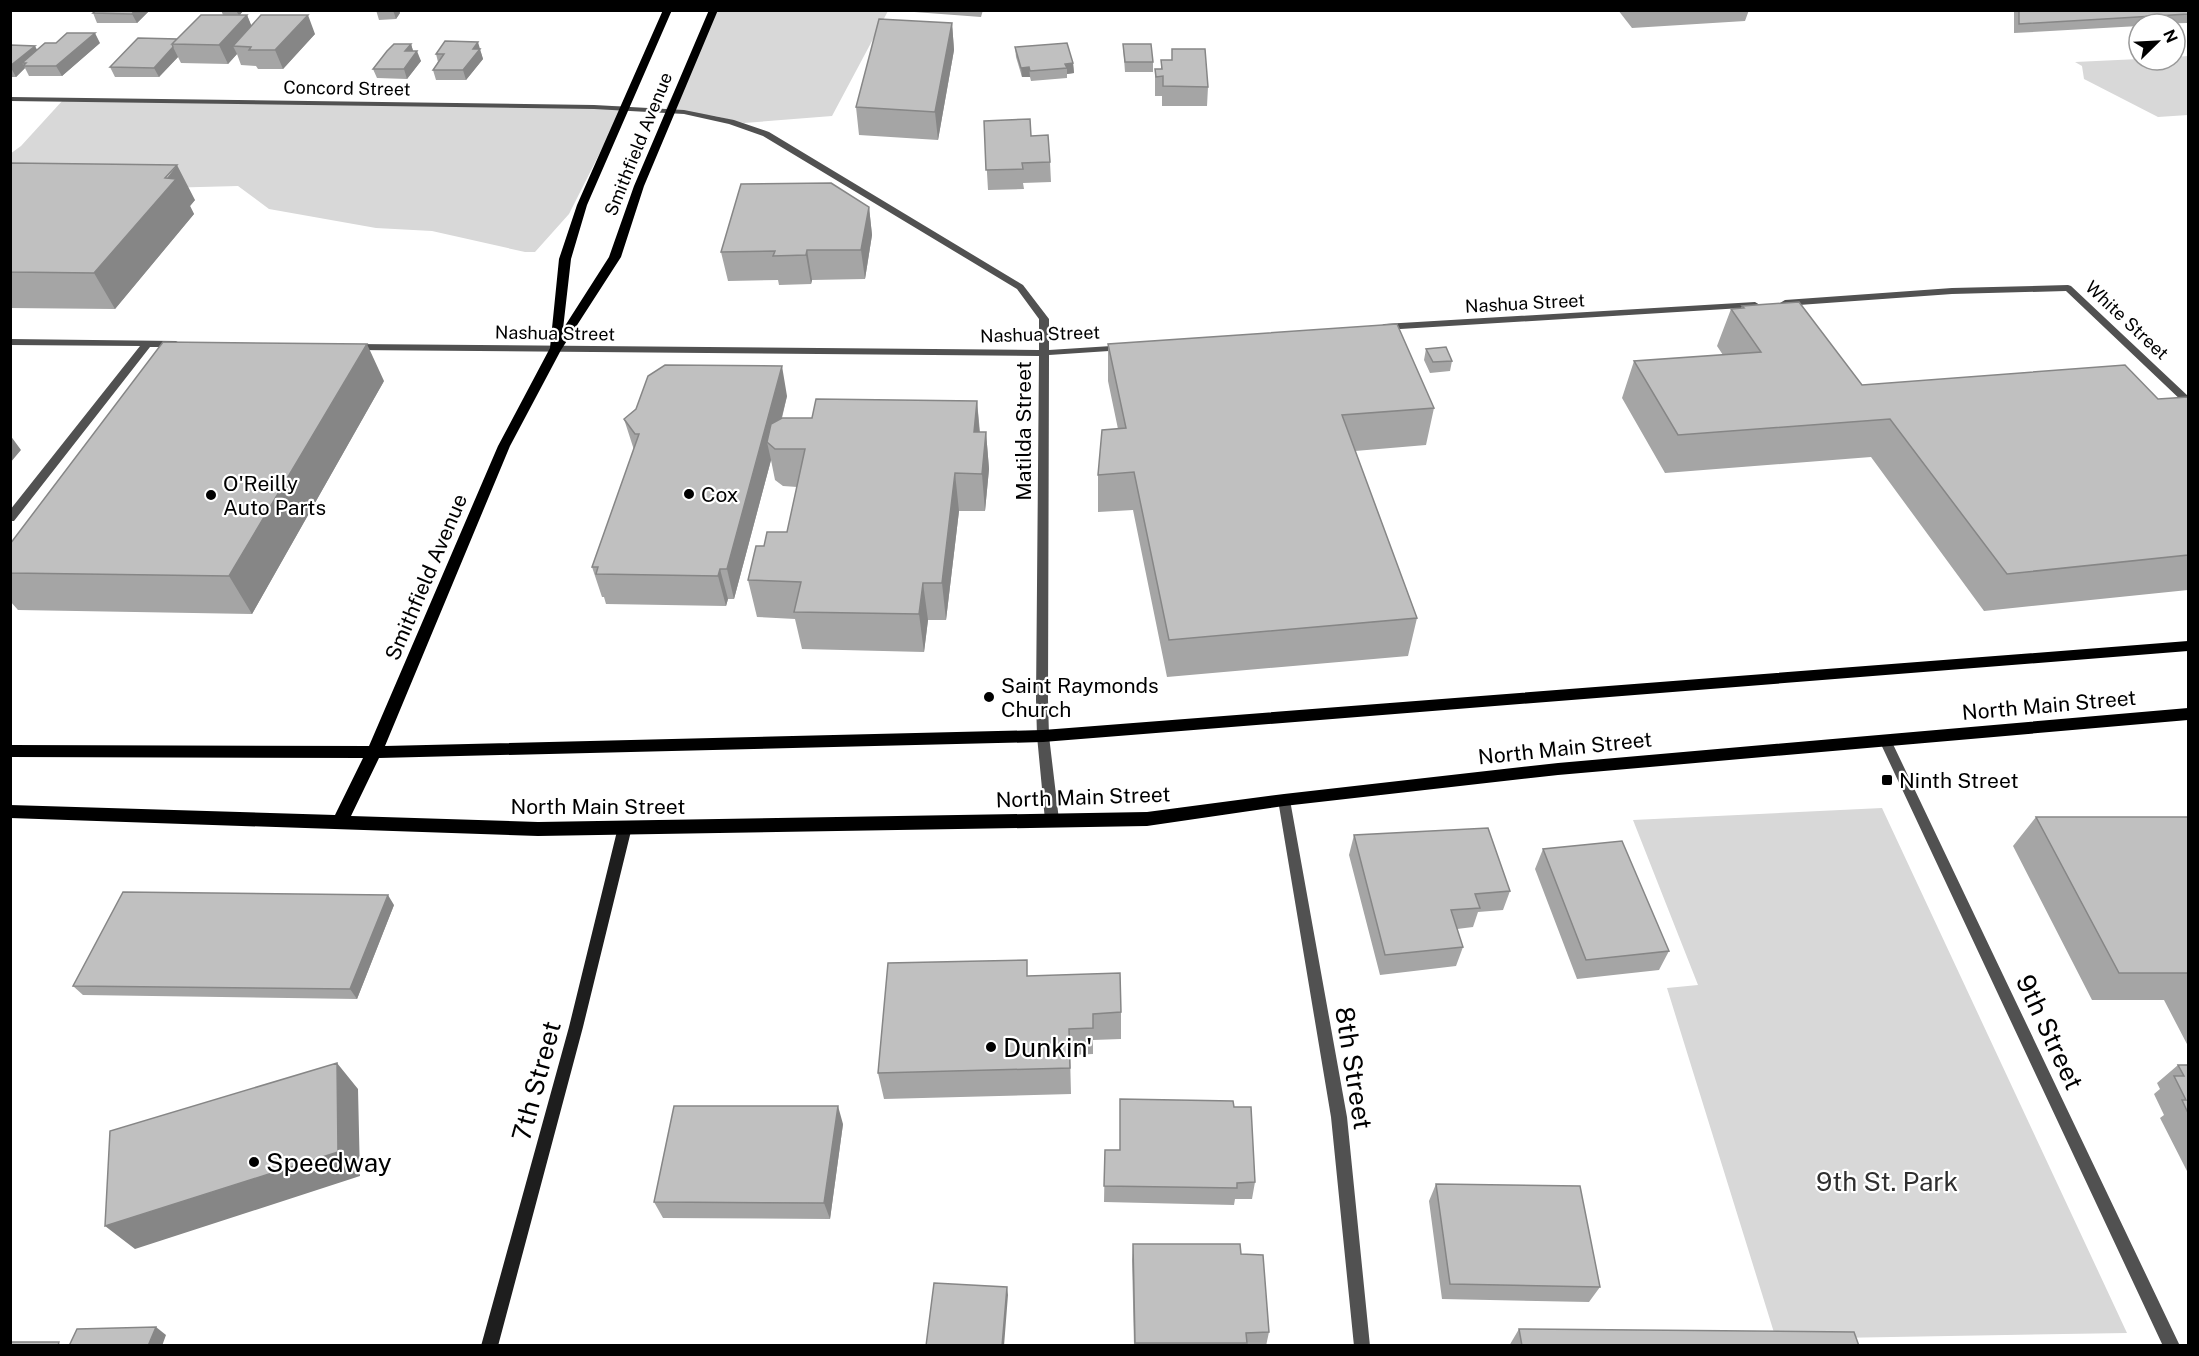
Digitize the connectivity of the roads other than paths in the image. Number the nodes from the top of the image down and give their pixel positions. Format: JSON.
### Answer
{"nodes":[{"id":1,"x":714,"y":10,"type":"edge"},
{"id":2,"x":666,"y":14,"type":"edge"},
{"id":3,"x":10,"y":99,"type":"edge"},
{"id":4,"x":684,"y":112,"type":"joint"},
{"id":5,"x":1778,"y":303,"type":"edge"},
{"id":6,"x":1766,"y":304,"type":"edge"},
{"id":7,"x":1375,"y":328,"type":"edge"},
{"id":8,"x":10,"y":342,"type":"edge"},
{"id":9,"x":147,"y":344,"type":"junction"},
{"id":10,"x":182,"y":344,"type":"edge"},
{"id":11,"x":347,"y":346,"type":"edge"},
{"id":12,"x":1137,"y":346,"type":"edge"},
{"id":13,"x":555,"y":350,"type":"junction"},
{"id":14,"x":1042,"y":353,"type":"junction"},
{"id":15,"x":2188,"y":401,"type":"edge"},
{"id":16,"x":10,"y":518,"type":"edge"},
{"id":17,"x":2188,"y":646,"type":"edge"},
{"id":18,"x":2188,"y":714,"type":"edge"},
{"id":19,"x":1043,"y":736,"type":"junction"},
{"id":20,"x":1885,"y":740,"type":"junction"},
{"id":21,"x":10,"y":751,"type":"edge"},
{"id":22,"x":374,"y":752,"type":"junction"},
{"id":23,"x":1284,"y":800,"type":"junction"},
{"id":24,"x":10,"y":811,"type":"edge"},
{"id":25,"x":1052,"y":820,"type":"junction"},
{"id":26,"x":340,"y":822,"type":"junction"},
{"id":27,"x":625,"y":827,"type":"junction"},
{"id":28,"x":489,"y":1346,"type":"edge"},
{"id":29,"x":1362,"y":1346,"type":"edge"},
{"id":30,"x":2172,"y":1346,"type":"edge"}],
"edges":[{"from":1,"to":13,"type":"main road","name":"Smithfield Avenue"},
{"from":2,"to":13,"type":"main road","name":"Smithfield Avenue"},
{"from":3,"to":4,"type":"street","name":"Concord Street"},
{"from":4,"to":14,"type":"street","name":"Matilda Street"},
{"from":5,"to":15,"type":"street","name":"White Street"},
{"from":6,"to":7,"type":"street","name":"Nashua Street"},
{"from":8,"to":9,"type":"street"},
{"from":9,"to":10,"type":"street"},
{"from":9,"to":16,"type":"street"},
{"from":11,"to":13,"type":"street","name":"Nashua Street"},
{"from":12,"to":14,"type":"street","name":"Nashua Street"},
{"from":13,"to":14,"type":"street","name":"Nashua Street"},
{"from":13,"to":22,"type":"main road","name":"Smithfield Avenue"},
{"from":14,"to":19,"type":"street","name":"Matilda Street"},
{"from":17,"to":19,"type":"main road"},
{"from":18,"to":20,"type":"main road","name":"North Main Street"},
{"from":19,"to":22,"type":"main road"},
{"from":19,"to":25,"type":"street","name":"Matilda Street"},
{"from":20,"to":23,"type":"main road","name":"North Main Street"},
{"from":20,"to":30,"type":"street","name":"9th Street"},
{"from":21,"to":22,"type":"main road"},
{"from":22,"to":26,"type":"main road","name":"Smithfield Avenue"},
{"from":23,"to":25,"type":"main road","name":"North Main Street"},
{"from":23,"to":29,"type":"street","name":"8th Street"},
{"from":24,"to":26,"type":"main road","name":"North Main Street"},
{"from":25,"to":27,"type":"main road","name":"North Main Street"},
{"from":26,"to":27,"type":"main road","name":"North Main Street"},
{"from":27,"to":28,"type":"street","name":"7th Street"}]}
